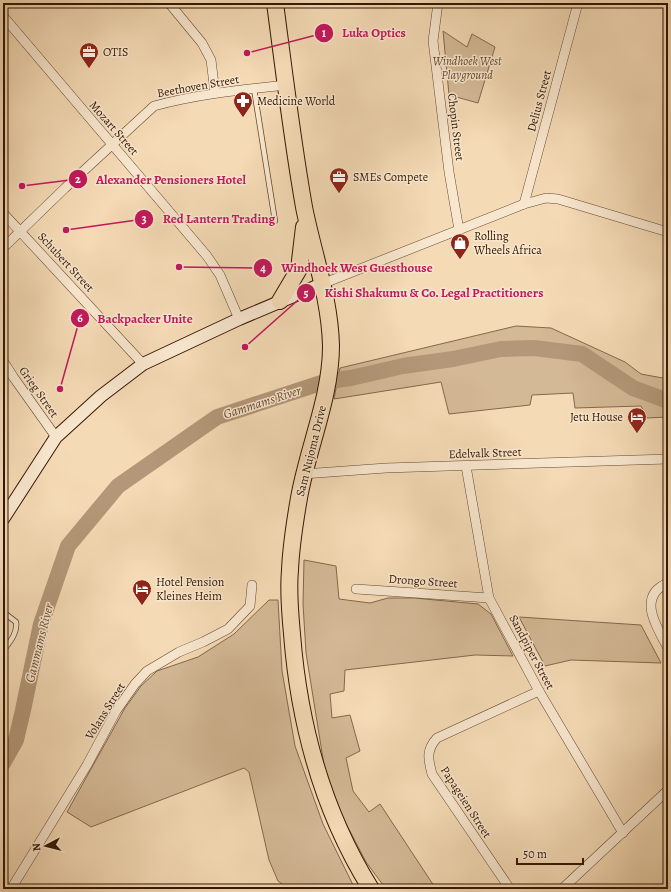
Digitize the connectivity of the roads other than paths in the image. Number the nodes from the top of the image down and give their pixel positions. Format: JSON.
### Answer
{"nodes":[{"id":1,"x":169,"y":3,"type":"edge"},
{"id":2,"x":275,"y":3,"type":"edge"},
{"id":3,"x":438,"y":3,"type":"edge"},
{"id":4,"x":578,"y":3,"type":"edge"},
{"id":5,"x":3,"y":16,"type":"edge"},
{"id":6,"x":286,"y":85,"type":"junction"},
{"id":7,"x":254,"y":89,"type":"junction"},
{"id":8,"x":215,"y":93,"type":"junction"},
{"id":9,"x":112,"y":144,"type":"junction"},
{"id":10,"x":524,"y":204,"type":"junction"},
{"id":11,"x":304,"y":208,"type":"junction"},
{"id":12,"x":3,"y":213,"type":"edge"},
{"id":13,"x":275,"y":221,"type":"dead end"},
{"id":14,"x":459,"y":230,"type":"junction"},
{"id":15,"x":20,"y":232,"type":"junction"},
{"id":16,"x":668,"y":232,"type":"edge"},
{"id":17,"x":3,"y":248,"type":"edge"},
{"id":18,"x":322,"y":284,"type":"junction"},
{"id":19,"x":280,"y":301,"type":"junction"},
{"id":20,"x":239,"y":319,"type":"junction"},
{"id":21,"x":3,"y":361,"type":"edge"},
{"id":22,"x":143,"y":364,"type":"junction"},
{"id":23,"x":56,"y":437,"type":"junction"},
{"id":24,"x":668,"y":459,"type":"edge"},
{"id":25,"x":466,"y":466,"type":"junction"},
{"id":26,"x":303,"y":474,"type":"junction"},
{"id":27,"x":3,"y":519,"type":"edge"},
{"id":28,"x":668,"y":582,"type":"edge"},
{"id":29,"x":252,"y":585,"type":"dead end"},
{"id":30,"x":356,"y":589,"type":"dead end"},
{"id":31,"x":489,"y":598,"type":"junction"},
{"id":32,"x":3,"y":612,"type":"edge"},
{"id":33,"x":668,"y":648,"type":"edge"},
{"id":34,"x":3,"y":651,"type":"edge"},
{"id":35,"x":539,"y":691,"type":"junction"},
{"id":36,"x":668,"y":790,"type":"edge"},
{"id":37,"x":623,"y":833,"type":"junction"},
{"id":38,"x":11,"y":889,"type":"edge"},
{"id":39,"x":371,"y":889,"type":"edge"},
{"id":40,"x":510,"y":889,"type":"edge"},
{"id":41,"x":562,"y":889,"type":"edge"}],
"edges":[{"from":1,"to":8,"type":"street"},
{"from":2,"to":6,"type":"highway","name":"Sam Nujoma Drive"},
{"from":3,"to":14,"type":"street","name":"Chopin Street"},
{"from":4,"to":10,"type":"street","name":"Delius Street"},
{"from":5,"to":9,"type":"street","name":"Mozart Street"},
{"from":6,"to":7,"type":"street","name":"Beethoven Street"},
{"from":6,"to":11,"type":"highway","name":"Sam Nujoma Drive"},
{"from":7,"to":8,"type":"street","name":"Beethoven Street"},
{"from":7,"to":13,"type":"lane"},
{"from":8,"to":9,"type":"street","name":"Beethoven Street"},
{"from":9,"to":15,"type":"street","name":"Beethoven Street"},
{"from":9,"to":20,"type":"street","name":"Mozart Street"},
{"from":10,"to":14,"type":"street"},
{"from":10,"to":16,"type":"street"},
{"from":11,"to":18,"type":"highway","name":"Sam Nujoma Drive"},
{"from":11,"to":19,"type":"highway"},
{"from":12,"to":15,"type":"street","name":"Schubert Street"},
{"from":14,"to":18,"type":"street"},
{"from":15,"to":17,"type":"street","name":"Beethoven Street"},
{"from":15,"to":22,"type":"street","name":"Schubert Street"},
{"from":18,"to":19,"type":"street"},
{"from":18,"to":26,"type":"highway","name":"Sam Nujoma Drive"},
{"from":19,"to":20,"type":"street"},
{"from":20,"to":22,"type":"street"},
{"from":21,"to":23,"type":"street","name":"Grieg Street"},
{"from":22,"to":23,"type":"street"},
{"from":23,"to":27,"type":"street"},
{"from":24,"to":25,"type":"street","name":"Edelvalk Street"},
{"from":25,"to":26,"type":"street","name":"Edelvalk Street"},
{"from":25,"to":31,"type":"street","name":"Sandpiper Street"},
{"from":26,"to":39,"type":"highway","name":"Sam Nujoma Drive"},
{"from":28,"to":33,"type":"street"},
{"from":29,"to":38,"type":"street","name":"Volans Street"},
{"from":30,"to":31,"type":"street","name":"Drongo Street"},
{"from":31,"to":35,"type":"street","name":"Sandpiper Street"},
{"from":32,"to":34,"type":"lane"},
{"from":35,"to":37,"type":"street","name":"Sandpiper Street"},
{"from":35,"to":40,"type":"street","name":"Papageien Street"},
{"from":36,"to":37,"type":"street"},
{"from":37,"to":41,"type":"street"}]}
